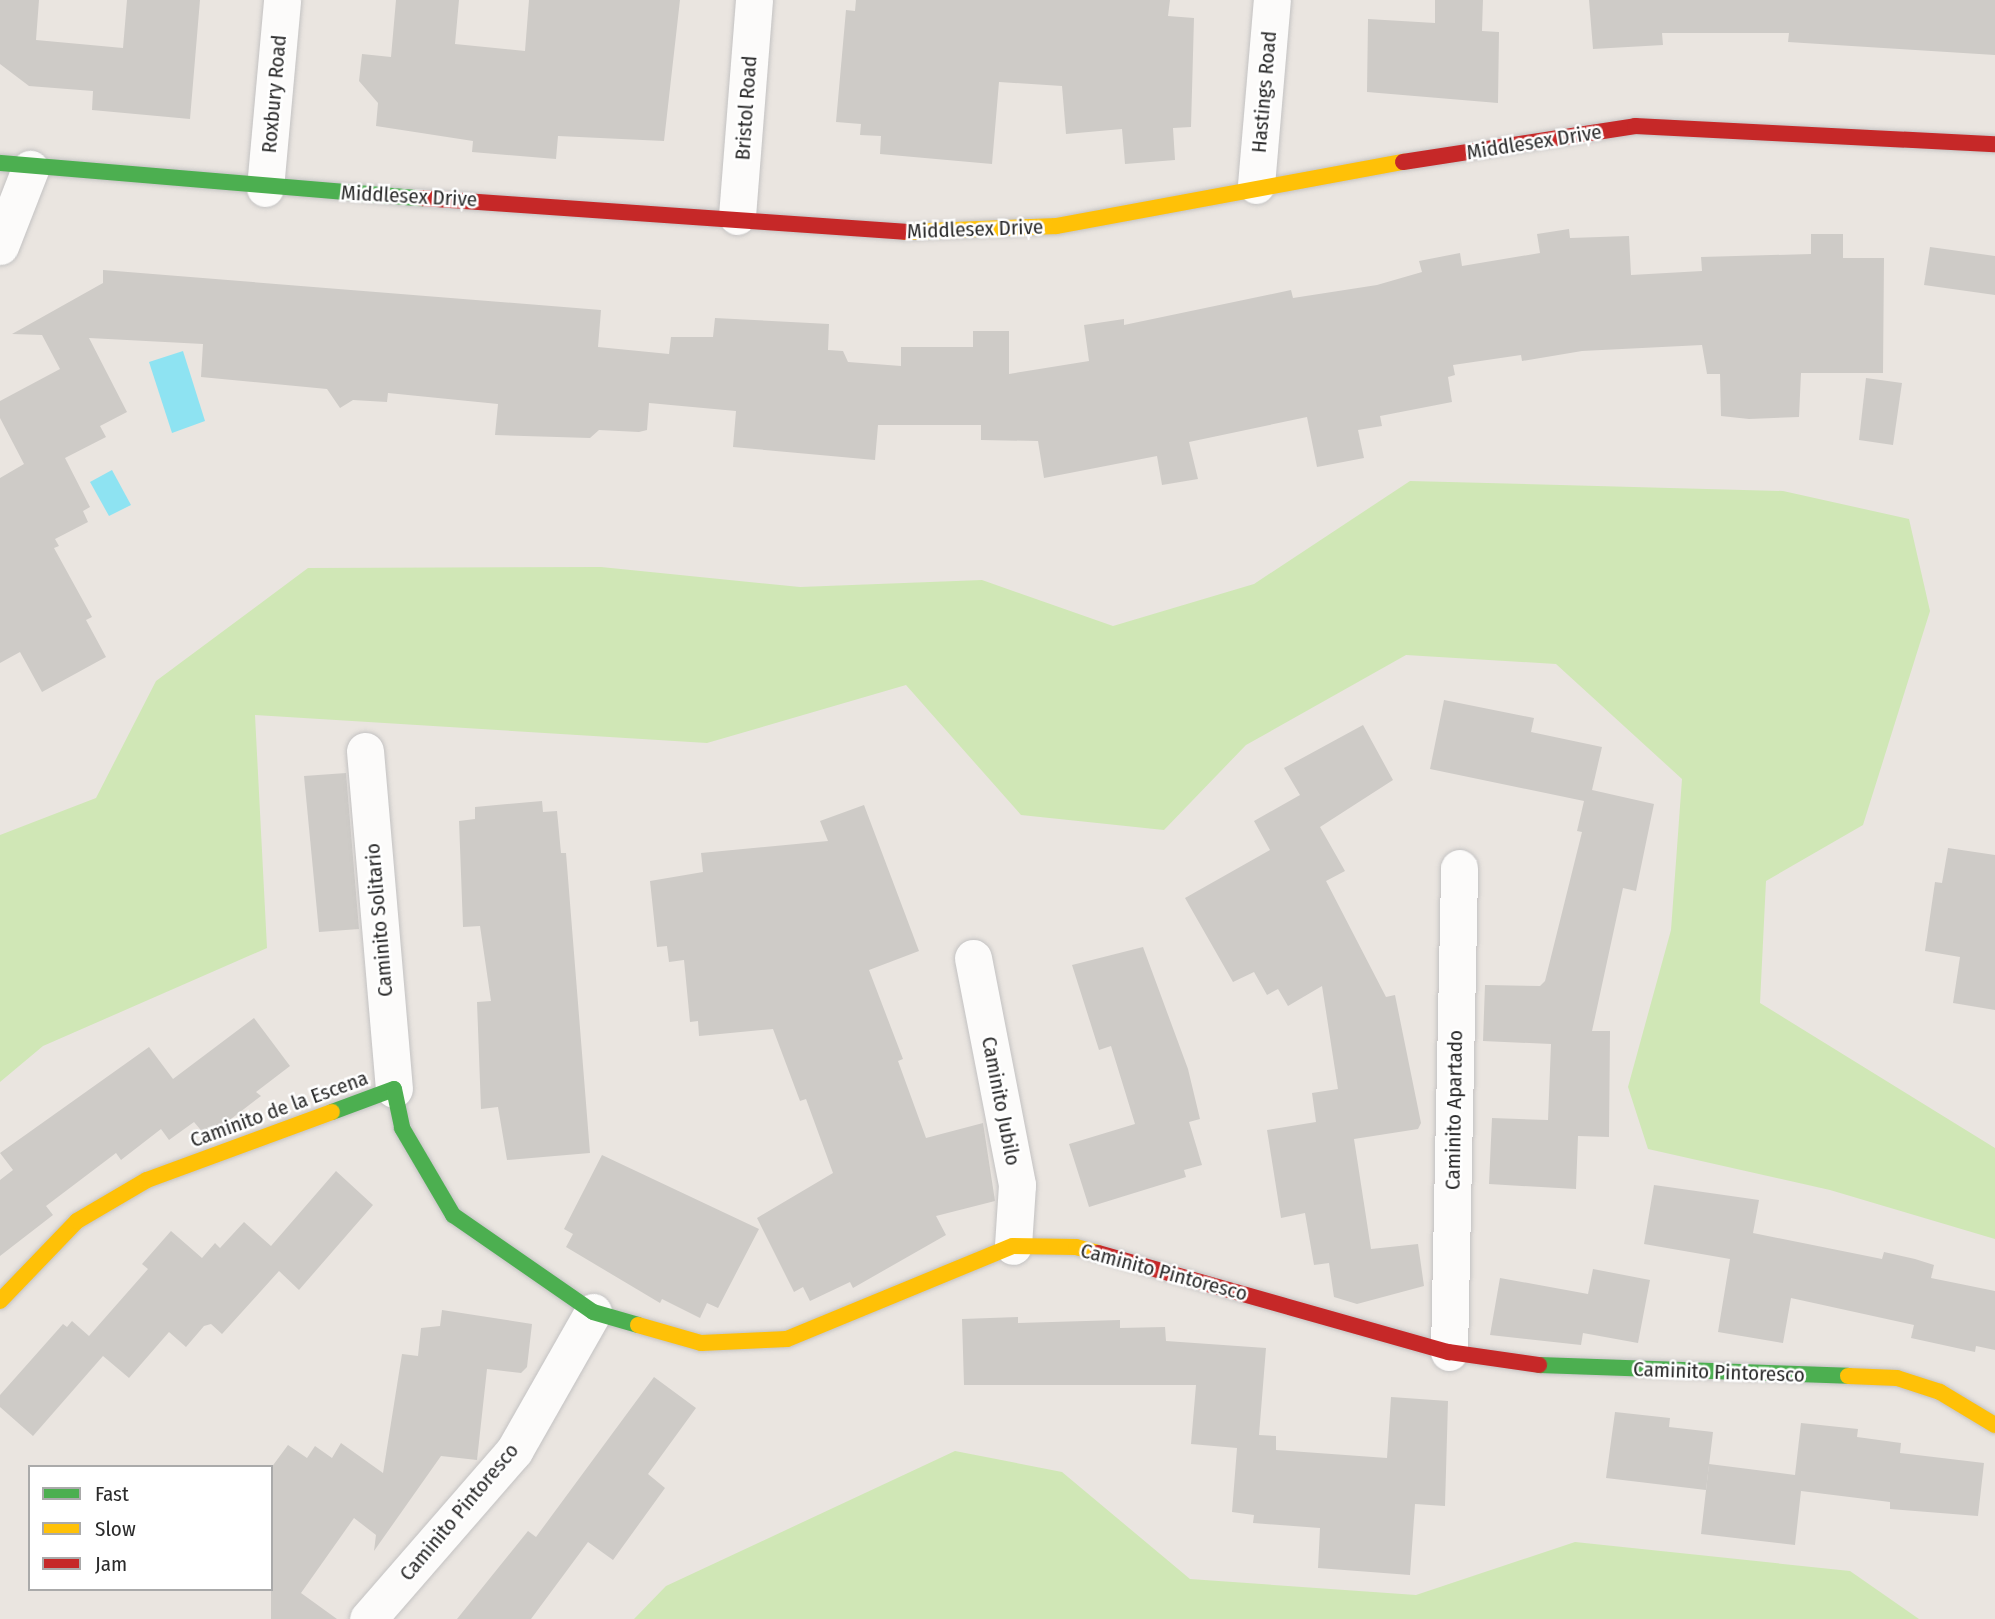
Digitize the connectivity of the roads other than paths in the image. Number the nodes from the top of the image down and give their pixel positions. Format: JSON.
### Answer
{"nodes":[{"id":1,"x":282,"y":0,"type":"edge"},
{"id":2,"x":754,"y":0,"type":"edge"},
{"id":3,"x":1272,"y":0,"type":"edge"},
{"id":4,"x":1995,"y":144,"type":"edge"},
{"id":5,"x":15,"y":166,"type":"edge"},
{"id":6,"x":1256,"y":185,"type":"junction"},
{"id":7,"x":265,"y":188,"type":"junction"},
{"id":8,"x":737,"y":216,"type":"junction"},
{"id":9,"x":0,"y":246,"type":"edge"},
{"id":10,"x":365,"y":751,"type":"dead end"},
{"id":11,"x":1459,"y":868,"type":"dead end"},
{"id":12,"x":973,"y":958,"type":"dead end"},
{"id":13,"x":394,"y":1089,"type":"junction"},
{"id":14,"x":1013,"y":1246,"type":"junction"},
{"id":15,"x":0,"y":1301,"type":"edge"},
{"id":16,"x":593,"y":1312,"type":"junction"},
{"id":17,"x":1449,"y":1352,"type":"junction"},
{"id":18,"x":1995,"y":1425,"type":"edge"},
{"id":19,"x":368,"y":1619,"type":"edge"}],
"edges":[{"from":1,"to":7,"type":"street","name":"Roxbury Road"},
{"from":2,"to":8,"type":"street","name":"Bristol Road"},
{"from":3,"to":6,"type":"street","name":"Hastings Road"},
{"from":4,"to":6,"type":"street","name":"Middlesex Drive"},
{"from":5,"to":7,"type":"street","name":"Middlesex Drive"},
{"from":5,"to":9,"type":"street","name":"Middlesex Drive"},
{"from":6,"to":8,"type":"street","name":"Middlesex Drive"},
{"from":7,"to":8,"type":"street","name":"Middlesex Drive"},
{"from":10,"to":13,"type":"street","name":"Caminito Solitario"},
{"from":11,"to":17,"type":"street","name":"Caminito Apartado"},
{"from":12,"to":14,"type":"street","name":"Caminito Jubilo"},
{"from":13,"to":15,"type":"street","name":"Caminito de la Escena"},
{"from":13,"to":16,"type":"street","name":"Caminito de la Escena"},
{"from":14,"to":16,"type":"street","name":"Caminito Pintoresco"},
{"from":14,"to":17,"type":"street","name":"Caminito Pintoresco"},
{"from":16,"to":19,"type":"street","name":"Caminito Pintoresco"},
{"from":17,"to":18,"type":"street","name":"Caminito Pintoresco"}]}
